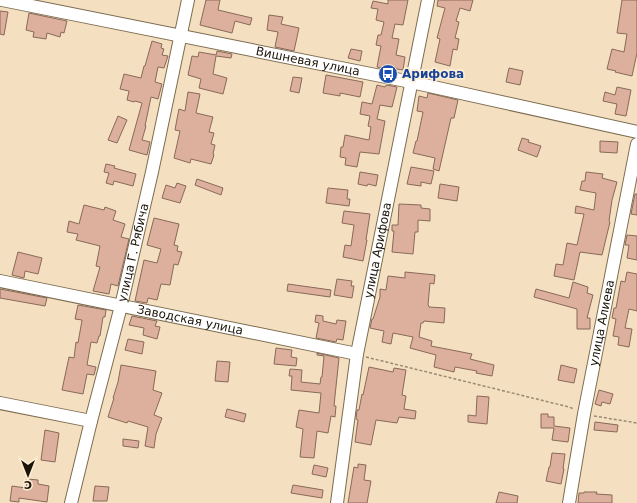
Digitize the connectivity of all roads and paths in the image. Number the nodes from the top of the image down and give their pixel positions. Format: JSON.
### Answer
{"nodes":[{"id":1,"x":2,"y":0,"type":"edge"},
{"id":2,"x":188,"y":0,"type":"edge"},
{"id":3,"x":428,"y":0,"type":"edge"},
{"id":4,"x":181,"y":36,"type":"junction"},
{"id":5,"x":411,"y":82,"type":"junction"},
{"id":6,"x":637,"y":132,"type":"edge"},
{"id":7,"x":637,"y":144,"type":"edge"},
{"id":8,"x":0,"y":281,"type":"edge"},
{"id":9,"x":121,"y":306,"type":"junction"},
{"id":10,"x":357,"y":354,"type":"junction"},
{"id":11,"x":0,"y":403,"type":"edge"},
{"id":12,"x":584,"y":414,"type":"junction"},
{"id":13,"x":91,"y":421,"type":"junction"},
{"id":14,"x":637,"y":423,"type":"edge"},
{"id":15,"x":71,"y":503,"type":"edge"},
{"id":16,"x":337,"y":503,"type":"edge"},
{"id":17,"x":569,"y":503,"type":"edge"}],
"edges":[{"from":1,"to":4,"type":"street","name":"Вишневая улица"},
{"from":2,"to":4,"type":"street","name":"улица Г. Рябича"},
{"from":3,"to":5,"type":"street","name":"улица Арифова"},
{"from":4,"to":5,"type":"street","name":"Вишневая улица"},
{"from":4,"to":9,"type":"street","name":"улица Г. Рябича"},
{"from":5,"to":6,"type":"street","name":"Вишневая улица"},
{"from":5,"to":10,"type":"street","name":"улица Арифова"},
{"from":7,"to":12,"type":"street","name":"улица Алиева"},
{"from":8,"to":9,"type":"street","name":"Заводская улица"},
{"from":9,"to":10,"type":"street","name":"Заводская улица"},
{"from":9,"to":13,"type":"street","name":"улица Г. Рябича"},
{"from":10,"to":12,"type":"path"},
{"from":10,"to":16,"type":"street","name":"улица Арифова"},
{"from":11,"to":13,"type":"street"},
{"from":12,"to":14,"type":"path"},
{"from":12,"to":17,"type":"street","name":"улица Алиева"},
{"from":13,"to":15,"type":"street","name":"улица Г. Рябича"}]}
